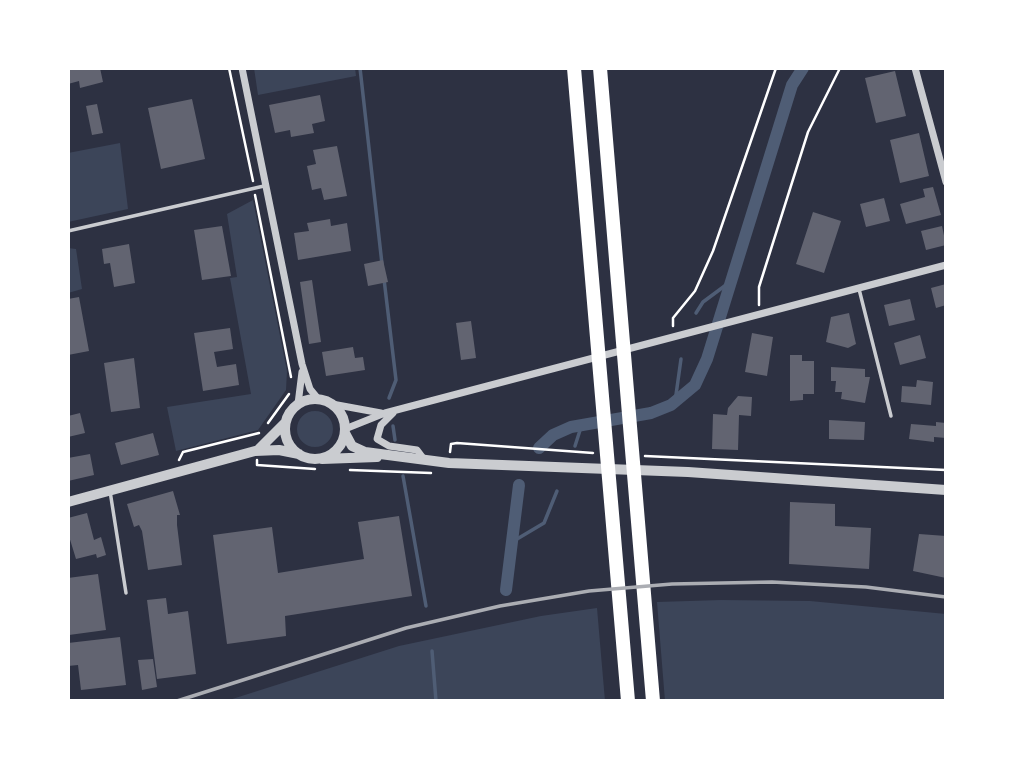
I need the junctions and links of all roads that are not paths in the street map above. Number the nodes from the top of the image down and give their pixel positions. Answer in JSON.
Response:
{"nodes":[{"id":1,"x":242,"y":68,"type":"edge"},
{"id":2,"x":574,"y":68,"type":"edge"},
{"id":3,"x":600,"y":68,"type":"edge"},
{"id":4,"x":915,"y":68,"type":"edge"},
{"id":5,"x":946,"y":182,"type":"edge"},
{"id":6,"x":267,"y":186,"type":"junction"},
{"id":7,"x":68,"y":231,"type":"edge"},
{"id":8,"x":946,"y":265,"type":"edge"},
{"id":9,"x":859,"y":289,"type":"junction"},
{"id":10,"x":302,"y":364,"type":"junction"},
{"id":11,"x":319,"y":400,"type":"junction"},
{"id":12,"x":298,"y":404,"type":"junction"},
{"id":13,"x":332,"y":404,"type":"junction"},
{"id":14,"x":396,"y":411,"type":"junction"},
{"id":15,"x":385,"y":413,"type":"junction"},
{"id":16,"x":891,"y":416,"type":"dead end"},
{"id":17,"x":287,"y":419,"type":"junction"},
{"id":18,"x":345,"y":431,"type":"junction"},
{"id":19,"x":255,"y":451,"type":"junction"},
{"id":20,"x":299,"y":454,"type":"junction"},
{"id":21,"x":382,"y":456,"type":"junction"},
{"id":22,"x":411,"y":458,"type":"junction"},
{"id":23,"x":423,"y":458,"type":"junction"},
{"id":24,"x":318,"y":459,"type":"junction"},
{"id":25,"x":501,"y":463,"type":"junction"},
{"id":26,"x":946,"y":490,"type":"edge"},
{"id":27,"x":110,"y":491,"type":"junction"},
{"id":28,"x":68,"y":502,"type":"edge"},
{"id":29,"x":126,"y":593,"type":"dead end"},
{"id":30,"x":628,"y":701,"type":"edge"},
{"id":31,"x":653,"y":701,"type":"edge"}],
"edges":[{"from":1,"to":6,"type":"street"},
{"from":2,"to":30,"type":"highway"},
{"from":3,"to":31,"type":"highway"},
{"from":4,"to":5,"type":"street"},
{"from":6,"to":7,"type":"lane"},
{"from":6,"to":10,"type":"street"},
{"from":8,"to":9,"type":"street"},
{"from":9,"to":14,"type":"street"},
{"from":9,"to":16,"type":"lane"},
{"from":10,"to":11,"type":"street"},
{"from":10,"to":12,"type":"street"},
{"from":11,"to":12,"type":"street"},
{"from":11,"to":13,"type":"street"},
{"from":12,"to":17,"type":"street"},
{"from":13,"to":15,"type":"street"},
{"from":13,"to":18,"type":"street"},
{"from":14,"to":15,"type":"street"},
{"from":14,"to":23,"type":"street"},
{"from":15,"to":18,"type":"street"},
{"from":17,"to":19,"type":"street"},
{"from":17,"to":20,"type":"street"},
{"from":18,"to":21,"type":"street"},
{"from":18,"to":24,"type":"street"},
{"from":19,"to":20,"type":"street"},
{"from":19,"to":27,"type":"street"},
{"from":20,"to":24,"type":"street"},
{"from":21,"to":22,"type":"street"},
{"from":21,"to":24,"type":"street"},
{"from":22,"to":23,"type":"street"},
{"from":22,"to":25,"type":"street"},
{"from":23,"to":25,"type":"street"},
{"from":25,"to":26,"type":"street"},
{"from":27,"to":28,"type":"street"},
{"from":27,"to":29,"type":"lane"}]}
